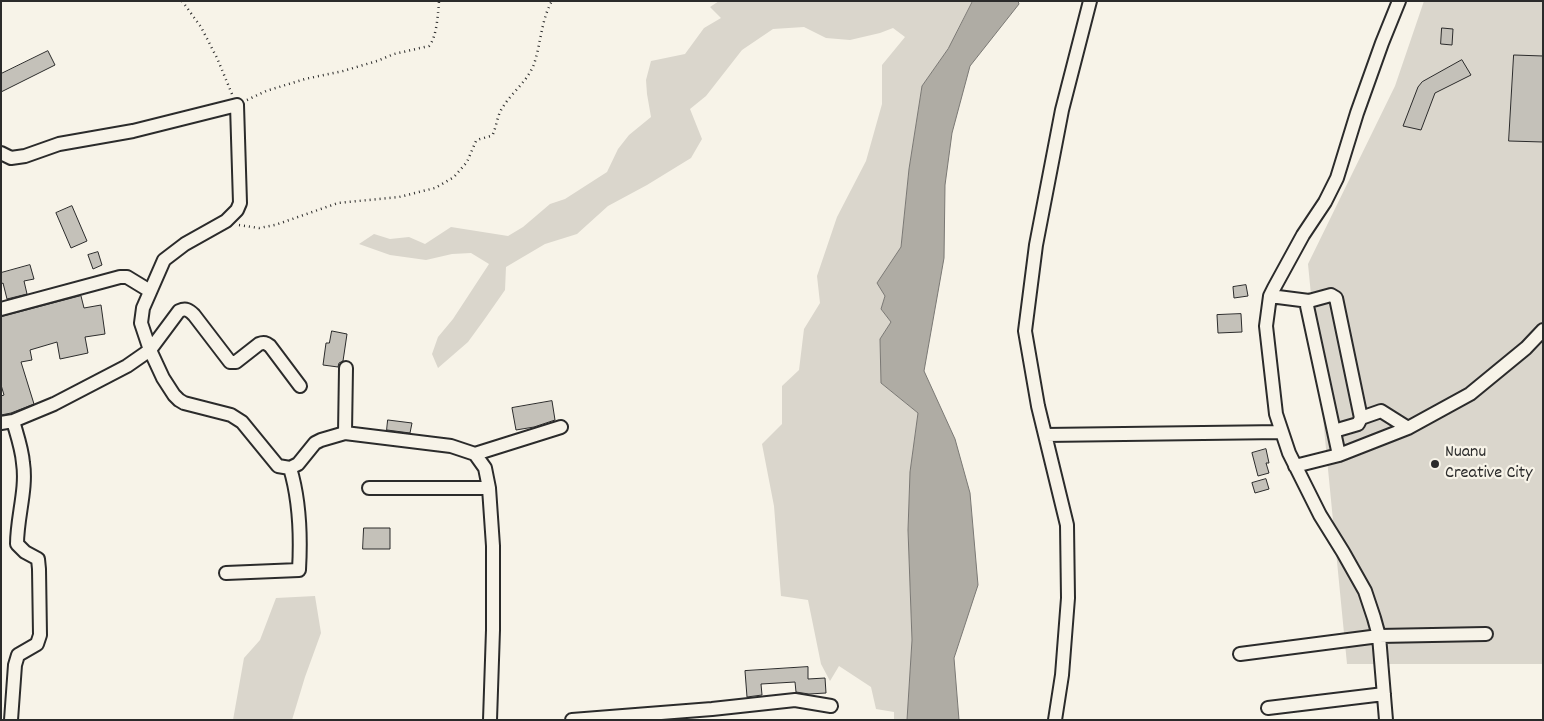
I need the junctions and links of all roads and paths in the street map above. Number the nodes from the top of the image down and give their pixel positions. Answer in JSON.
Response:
{"nodes":[{"id":1,"x":182,"y":1,"type":"edge"},
{"id":2,"x":439,"y":1,"type":"edge"},
{"id":3,"x":552,"y":1,"type":"edge"},
{"id":4,"x":1090,"y":1,"type":"edge"},
{"id":5,"x":1399,"y":1,"type":"edge"},
{"id":6,"x":237,"y":105,"type":"junction"},
{"id":7,"x":1,"y":153,"type":"edge"},
{"id":8,"x":226,"y":222,"type":"junction"},
{"id":9,"x":150,"y":291,"type":"junction"},
{"id":10,"x":1270,"y":296,"type":"junction"},
{"id":11,"x":1309,"y":300,"type":"junction"},
{"id":12,"x":1,"y":309,"type":"edge"},
{"id":13,"x":1543,"y":330,"type":"edge"},
{"id":14,"x":150,"y":350,"type":"junction"},
{"id":15,"x":346,"y":368,"type":"dead end"},
{"id":16,"x":300,"y":386,"type":"dead end"},
{"id":17,"x":1361,"y":418,"type":"junction"},
{"id":18,"x":7,"y":422,"type":"edge"},
{"id":19,"x":561,"y":428,"type":"dead end"},
{"id":20,"x":1408,"y":428,"type":"junction"},
{"id":21,"x":1334,"y":431,"type":"junction"},
{"id":22,"x":1282,"y":432,"type":"junction"},
{"id":23,"x":345,"y":433,"type":"junction"},
{"id":24,"x":1045,"y":435,"type":"junction"},
{"id":25,"x":475,"y":454,"type":"junction"},
{"id":26,"x":1339,"y":455,"type":"junction"},
{"id":27,"x":1295,"y":466,"type":"junction"},
{"id":28,"x":290,"y":468,"type":"junction"},
{"id":29,"x":369,"y":488,"type":"dead end"},
{"id":30,"x":490,"y":488,"type":"junction"},
{"id":31,"x":226,"y":573,"type":"dead end"},
{"id":32,"x":1486,"y":634,"type":"dead end"},
{"id":33,"x":1379,"y":636,"type":"junction"},
{"id":34,"x":1240,"y":654,"type":"dead end"},
{"id":35,"x":1384,"y":694,"type":"junction"},
{"id":36,"x":831,"y":706,"type":"dead end"},
{"id":37,"x":1268,"y":708,"type":"dead end"},
{"id":38,"x":11,"y":720,"type":"edge"},
{"id":39,"x":490,"y":720,"type":"edge"},
{"id":40,"x":572,"y":720,"type":"edge"},
{"id":41,"x":1055,"y":720,"type":"edge"},
{"id":42,"x":1386,"y":720,"type":"edge"}],
"edges":[{"from":1,"to":6,"type":"path"},
{"from":2,"to":6,"type":"path"},
{"from":3,"to":8,"type":"path"},
{"from":4,"to":24,"type":"street"},
{"from":5,"to":10,"type":"street"},
{"from":6,"to":7,"type":"street"},
{"from":6,"to":8,"type":"street"},
{"from":8,"to":9,"type":"street"},
{"from":9,"to":12,"type":"street"},
{"from":9,"to":14,"type":"street"},
{"from":10,"to":11,"type":"street"},
{"from":10,"to":22,"type":"street"},
{"from":11,"to":17,"type":"street"},
{"from":11,"to":21,"type":"street"},
{"from":13,"to":20,"type":"street"},
{"from":14,"to":16,"type":"street"},
{"from":14,"to":18,"type":"street"},
{"from":14,"to":28,"type":"street"},
{"from":15,"to":23,"type":"street"},
{"from":17,"to":20,"type":"street"},
{"from":17,"to":21,"type":"street"},
{"from":18,"to":38,"type":"street"},
{"from":19,"to":25,"type":"street"},
{"from":20,"to":26,"type":"street"},
{"from":21,"to":26,"type":"street"},
{"from":22,"to":24,"type":"street"},
{"from":22,"to":27,"type":"street"},
{"from":23,"to":25,"type":"street"},
{"from":23,"to":28,"type":"street"},
{"from":24,"to":41,"type":"street"},
{"from":25,"to":30,"type":"street"},
{"from":26,"to":27,"type":"street"},
{"from":27,"to":33,"type":"street"},
{"from":28,"to":31,"type":"street"},
{"from":29,"to":30,"type":"street"},
{"from":30,"to":39,"type":"street"},
{"from":32,"to":33,"type":"street"},
{"from":33,"to":34,"type":"street"},
{"from":33,"to":35,"type":"street"},
{"from":35,"to":37,"type":"street"},
{"from":35,"to":42,"type":"street"},
{"from":36,"to":40,"type":"street"}]}
